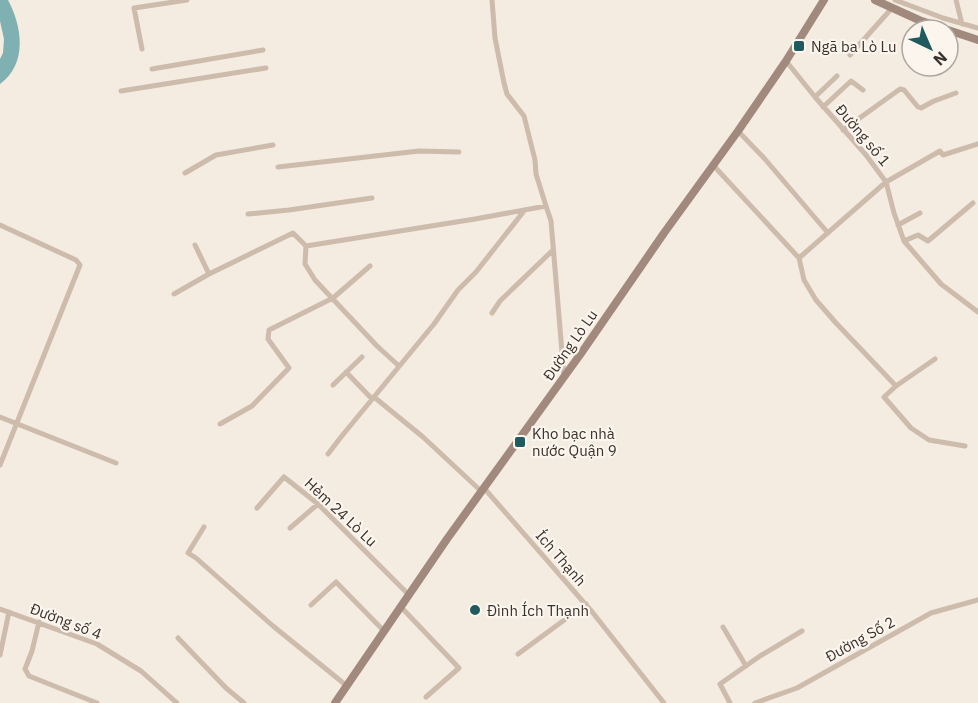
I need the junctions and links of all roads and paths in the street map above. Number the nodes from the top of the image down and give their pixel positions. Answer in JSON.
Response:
{"nodes":[{"id":1,"x":187,"y":0,"type":"edge"},
{"id":2,"x":492,"y":0,"type":"edge"},
{"id":3,"x":824,"y":0,"type":"edge"},
{"id":4,"x":875,"y":0,"type":"edge"},
{"id":5,"x":956,"y":0,"type":"edge"},
{"id":6,"x":893,"y":4,"type":"edge"},
{"id":7,"x":916,"y":18,"type":"edge"},
{"id":8,"x":962,"y":24,"type":"junction"},
{"id":9,"x":978,"y":28,"type":"edge"},
{"id":10,"x":960,"y":34,"type":"edge"},
{"id":11,"x":978,"y":40,"type":"edge"},
{"id":12,"x":142,"y":50,"type":"dead end"},
{"id":13,"x":263,"y":50,"type":"dead end"},
{"id":14,"x":850,"y":55,"type":"dead end"},
{"id":15,"x":786,"y":61,"type":"junction"},
{"id":16,"x":266,"y":68,"type":"dead end"},
{"id":17,"x":152,"y":69,"type":"dead end"},
{"id":18,"x":837,"y":76,"type":"dead end"},
{"id":19,"x":863,"y":90,"type":"dead end"},
{"id":20,"x":122,"y":91,"type":"dead end"},
{"id":21,"x":956,"y":93,"type":"dead end"},
{"id":22,"x":815,"y":97,"type":"junction"},
{"id":23,"x":823,"y":107,"type":"junction"},
{"id":24,"x":843,"y":130,"type":"junction"},
{"id":25,"x":738,"y":131,"type":"junction"},
{"id":26,"x":978,"y":144,"type":"edge"},
{"id":27,"x":273,"y":145,"type":"dead end"},
{"id":28,"x":459,"y":152,"type":"dead end"},
{"id":29,"x":713,"y":165,"type":"junction"},
{"id":30,"x":278,"y":166,"type":"dead end"},
{"id":31,"x":185,"y":172,"type":"dead end"},
{"id":32,"x":886,"y":182,"type":"junction"},
{"id":33,"x":372,"y":198,"type":"dead end"},
{"id":34,"x":973,"y":203,"type":"dead end"},
{"id":35,"x":546,"y":206,"type":"junction"},
{"id":36,"x":524,"y":211,"type":"junction"},
{"id":37,"x":920,"y":213,"type":"dead end"},
{"id":38,"x":248,"y":214,"type":"dead end"},
{"id":39,"x":0,"y":225,"type":"edge"},
{"id":40,"x":898,"y":225,"type":"junction"},
{"id":41,"x":828,"y":233,"type":"junction"},
{"id":42,"x":904,"y":241,"type":"junction"},
{"id":43,"x":195,"y":245,"type":"dead end"},
{"id":44,"x":306,"y":246,"type":"junction"},
{"id":45,"x":553,"y":250,"type":"junction"},
{"id":46,"x":799,"y":258,"type":"junction"},
{"id":47,"x":370,"y":266,"type":"dead end"},
{"id":48,"x":209,"y":274,"type":"junction"},
{"id":49,"x":174,"y":294,"type":"dead end"},
{"id":50,"x":333,"y":298,"type":"junction"},
{"id":51,"x":978,"y":312,"type":"edge"},
{"id":52,"x":492,"y":313,"type":"dead end"},
{"id":53,"x":362,"y":357,"type":"dead end"},
{"id":54,"x":935,"y":359,"type":"dead end"},
{"id":55,"x":399,"y":366,"type":"junction"},
{"id":56,"x":346,"y":372,"type":"junction"},
{"id":57,"x":564,"y":378,"type":"junction"},
{"id":58,"x":333,"y":385,"type":"dead end"},
{"id":59,"x":896,"y":386,"type":"junction"},
{"id":60,"x":373,"y":398,"type":"junction"},
{"id":61,"x":0,"y":417,"type":"edge"},
{"id":62,"x":17,"y":423,"type":"junction"},
{"id":63,"x":220,"y":424,"type":"dead end"},
{"id":64,"x":965,"y":446,"type":"dead end"},
{"id":65,"x":328,"y":454,"type":"dead end"},
{"id":66,"x":116,"y":463,"type":"dead end"},
{"id":67,"x":0,"y":465,"type":"edge"},
{"id":68,"x":482,"y":490,"type":"junction"},
{"id":69,"x":318,"y":504,"type":"junction"},
{"id":70,"x":257,"y":508,"type":"dead end"},
{"id":71,"x":204,"y":527,"type":"dead end"},
{"id":72,"x":290,"y":528,"type":"dead end"},
{"id":73,"x":409,"y":595,"type":"junction"},
{"id":74,"x":978,"y":600,"type":"edge"},
{"id":75,"x":586,"y":604,"type":"junction"},
{"id":76,"x":311,"y":605,"type":"dead end"},
{"id":77,"x":400,"y":606,"type":"junction"},
{"id":78,"x":0,"y":609,"type":"edge"},
{"id":79,"x":9,"y":612,"type":"junction"},
{"id":80,"x":39,"y":622,"type":"junction"},
{"id":81,"x":723,"y":627,"type":"dead end"},
{"id":82,"x":384,"y":631,"type":"junction"},
{"id":83,"x":802,"y":631,"type":"dead end"},
{"id":84,"x":178,"y":638,"type":"dead end"},
{"id":85,"x":518,"y":654,"type":"dead end"},
{"id":86,"x":0,"y":656,"type":"edge"},
{"id":87,"x":746,"y":666,"type":"junction"},
{"id":88,"x":346,"y":686,"type":"junction"},
{"id":89,"x":426,"y":697,"type":"dead end"},
{"id":90,"x":97,"y":703,"type":"edge"},
{"id":91,"x":177,"y":703,"type":"edge"},
{"id":92,"x":244,"y":703,"type":"edge"},
{"id":93,"x":335,"y":703,"type":"edge"},
{"id":94,"x":664,"y":703,"type":"edge"},
{"id":95,"x":730,"y":703,"type":"edge"},
{"id":96,"x":755,"y":703,"type":"edge"}],
"edges":[{"from":1,"to":12,"type":"street"},
{"from":2,"to":35,"type":"street"},
{"from":3,"to":15,"type":"street","name":"Đường Lò Lu"},
{"from":4,"to":6,"type":"street"},
{"from":5,"to":8,"type":"street"},
{"from":6,"to":7,"type":"street"},
{"from":6,"to":8,"type":"street"},
{"from":6,"to":14,"type":"street"},
{"from":8,"to":9,"type":"street"},
{"from":10,"to":11,"type":"street"},
{"from":13,"to":17,"type":"street"},
{"from":15,"to":22,"type":"street","name":"Đường số 1"},
{"from":15,"to":25,"type":"street","name":"Đường Lò Lu"},
{"from":16,"to":20,"type":"street"},
{"from":18,"to":22,"type":"street"},
{"from":19,"to":23,"type":"street"},
{"from":21,"to":24,"type":"street"},
{"from":22,"to":23,"type":"street","name":"Đường số 1"},
{"from":23,"to":24,"type":"street","name":"Đường số 1"},
{"from":24,"to":32,"type":"street","name":"Đường số 1"},
{"from":25,"to":29,"type":"street","name":"Đường Lò Lu"},
{"from":25,"to":41,"type":"street"},
{"from":26,"to":32,"type":"street"},
{"from":27,"to":31,"type":"street"},
{"from":28,"to":30,"type":"street"},
{"from":29,"to":46,"type":"street"},
{"from":29,"to":57,"type":"street","name":"Đường Lò Lu"},
{"from":32,"to":40,"type":"street","name":"Đường số 1"},
{"from":32,"to":41,"type":"street"},
{"from":33,"to":38,"type":"street"},
{"from":34,"to":42,"type":"street"},
{"from":35,"to":36,"type":"street"},
{"from":35,"to":45,"type":"street"},
{"from":36,"to":44,"type":"street"},
{"from":36,"to":55,"type":"street"},
{"from":37,"to":40,"type":"street"},
{"from":39,"to":62,"type":"street"},
{"from":40,"to":42,"type":"street","name":"Đường số 1"},
{"from":41,"to":46,"type":"street"},
{"from":42,"to":51,"type":"street","name":"Đường số 1"},
{"from":43,"to":48,"type":"street"},
{"from":44,"to":48,"type":"street"},
{"from":44,"to":50,"type":"street"},
{"from":45,"to":52,"type":"street"},
{"from":45,"to":57,"type":"street"},
{"from":46,"to":59,"type":"street"},
{"from":47,"to":50,"type":"street"},
{"from":48,"to":49,"type":"street"},
{"from":50,"to":55,"type":"street"},
{"from":50,"to":63,"type":"street"},
{"from":53,"to":56,"type":"street"},
{"from":54,"to":59,"type":"street"},
{"from":55,"to":60,"type":"street"},
{"from":56,"to":58,"type":"street"},
{"from":56,"to":60,"type":"street","name":"Ích Thạnh"},
{"from":57,"to":68,"type":"street","name":"Đường Lò Lu"},
{"from":59,"to":64,"type":"street"},
{"from":60,"to":65,"type":"street"},
{"from":60,"to":68,"type":"street","name":"Ích Thạnh"},
{"from":61,"to":62,"type":"street"},
{"from":62,"to":66,"type":"street"},
{"from":62,"to":67,"type":"street"},
{"from":68,"to":73,"type":"street","name":"Đường Lò Lu"},
{"from":68,"to":75,"type":"street","name":"Ích Thạnh"},
{"from":69,"to":70,"type":"street","name":"Hẻm 24 Lò Lu"},
{"from":69,"to":72,"type":"street"},
{"from":69,"to":73,"type":"street","name":"Hẻm 24 Lò Lu"},
{"from":71,"to":88,"type":"street"},
{"from":73,"to":77,"type":"street","name":"Đường Lò Lu"},
{"from":74,"to":96,"type":"street","name":"Đường Số 2"},
{"from":75,"to":85,"type":"street"},
{"from":75,"to":94,"type":"street","name":"Ích Thạnh"},
{"from":76,"to":82,"type":"street"},
{"from":77,"to":82,"type":"street","name":"Đường Lò Lu"},
{"from":77,"to":89,"type":"street"},
{"from":78,"to":79,"type":"street","name":"Đường số 4"},
{"from":79,"to":80,"type":"street","name":"Đường số 4"},
{"from":79,"to":86,"type":"street"},
{"from":80,"to":90,"type":"street"},
{"from":80,"to":91,"type":"street","name":"Đường số 4"},
{"from":81,"to":87,"type":"street"},
{"from":82,"to":88,"type":"street","name":"Đường Lò Lu"},
{"from":83,"to":87,"type":"street"},
{"from":84,"to":92,"type":"street"},
{"from":87,"to":95,"type":"street"},
{"from":88,"to":93,"type":"street","name":"Đường Lò Lu"}]}
